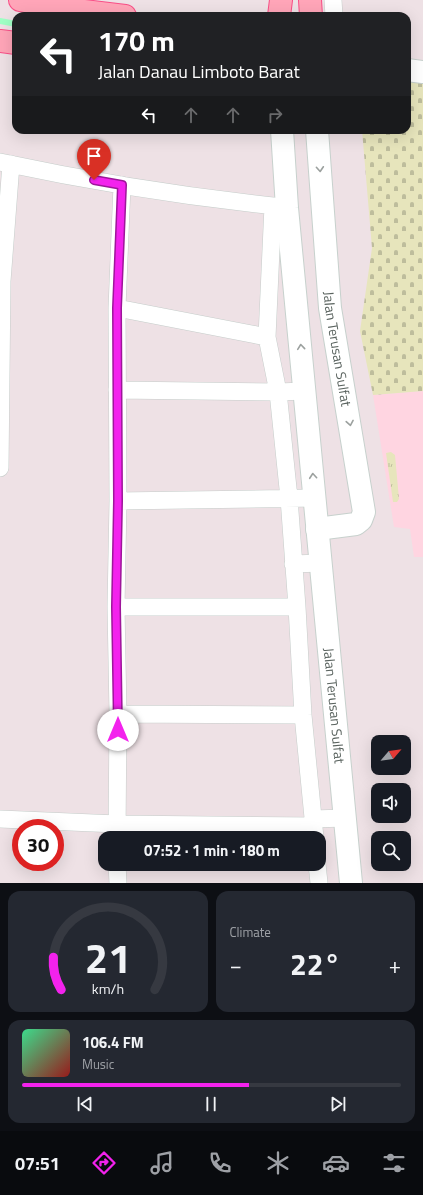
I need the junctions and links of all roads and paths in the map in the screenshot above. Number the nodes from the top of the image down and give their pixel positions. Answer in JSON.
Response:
{"nodes":[{"id":1,"x":20,"y":0,"type":"edge"},
{"id":2,"x":281,"y":0,"type":"edge"},
{"id":3,"x":310,"y":0,"type":"edge"},
{"id":4,"x":333,"y":0,"type":"edge"},
{"id":5,"x":92,"y":12,"type":"edge"},
{"id":6,"x":280,"y":12,"type":"edge"},
{"id":7,"x":311,"y":12,"type":"edge"},
{"id":8,"x":334,"y":12,"type":"edge"},
{"id":9,"x":0,"y":40,"type":"edge"},
{"id":10,"x":12,"y":42,"type":"edge"},
{"id":11,"x":411,"y":70,"type":"edge"},
{"id":12,"x":423,"y":72,"type":"edge"},
{"id":13,"x":282,"y":134,"type":"edge"},
{"id":14,"x":317,"y":134,"type":"edge"},
{"id":15,"x":5,"y":163,"type":"edge"},
{"id":16,"x":122,"y":185,"type":"junction"},
{"id":17,"x":280,"y":207,"type":"junction"},
{"id":18,"x":1,"y":281,"type":"edge"},
{"id":19,"x":117,"y":308,"type":"junction"},
{"id":20,"x":330,"y":308,"type":"junction"},
{"id":21,"x":297,"y":310,"type":"junction"},
{"id":22,"x":267,"y":337,"type":"junction"},
{"id":23,"x":117,"y":390,"type":"junction"},
{"id":24,"x":305,"y":391,"type":"junction"},
{"id":25,"x":278,"y":392,"type":"junction"},
{"id":26,"x":0,"y":468,"type":"edge"},
{"id":27,"x":289,"y":498,"type":"junction"},
{"id":28,"x":315,"y":498,"type":"junction"},
{"id":29,"x":118,"y":501,"type":"junction"},
{"id":30,"x":317,"y":529,"type":"junction"},
{"id":31,"x":321,"y":563,"type":"junction"},
{"id":32,"x":293,"y":564,"type":"junction"},
{"id":33,"x":116,"y":607,"type":"junction"},
{"id":34,"x":297,"y":607,"type":"junction"},
{"id":35,"x":118,"y":714,"type":"junction"},
{"id":36,"x":303,"y":715,"type":"junction"},
{"id":37,"x":345,"y":818,"type":"junction"},
{"id":38,"x":0,"y":819,"type":"edge"},
{"id":39,"x":314,"y":828,"type":"edge"},
{"id":40,"x":117,"y":831,"type":"edge"},
{"id":41,"x":118,"y":871,"type":"edge"},
{"id":42,"x":318,"y":871,"type":"edge"},
{"id":43,"x":118,"y":883,"type":"edge"},
{"id":44,"x":319,"y":883,"type":"edge"},
{"id":45,"x":351,"y":883,"type":"edge"}],
"edges":[{"from":1,"to":5,"type":"main road"},
{"from":2,"to":6,"type":"main road"},
{"from":3,"to":7,"type":"main road"},
{"from":4,"to":8,"type":"street"},
{"from":9,"to":10,"type":"main road"},
{"from":11,"to":12,"type":"street"},
{"from":13,"to":17,"type":"street","name":"Jalan Terusan Sulfat"},
{"from":14,"to":20,"type":"street","name":"Jalan Terusan Sulfat","one_way":true},
{"from":15,"to":16,"type":"street"},
{"from":15,"to":18,"type":"street"},
{"from":16,"to":17,"type":"street"},
{"from":16,"to":19,"type":"street"},
{"from":17,"to":21,"type":"street","name":"Jalan Terusan Sulfat"},
{"from":17,"to":22,"type":"street"},
{"from":18,"to":26,"type":"street"},
{"from":19,"to":22,"type":"street"},
{"from":19,"to":23,"type":"street"},
{"from":20,"to":21,"type":"street"},
{"from":20,"to":30,"type":"street","name":"Jalan Terusan Sulfat","one_way":true},
{"from":24,"to":21,"type":"street","name":"Jalan Terusan Sulfat","one_way":true},
{"from":22,"to":25,"type":"street"},
{"from":23,"to":25,"type":"street"},
{"from":23,"to":29,"type":"street"},
{"from":24,"to":25,"type":"street"},
{"from":28,"to":24,"type":"street","name":"Jalan Terusan Sulfat","one_way":true},
{"from":25,"to":27,"type":"street"},
{"from":27,"to":28,"type":"street"},
{"from":27,"to":29,"type":"street"},
{"from":27,"to":32,"type":"street"},
{"from":28,"to":30,"type":"street","name":"Jalan Terusan Sulfat"},
{"from":29,"to":33,"type":"street"},
{"from":30,"to":31,"type":"street","name":"Jalan Terusan Sulfat"},
{"from":31,"to":32,"type":"street"},
{"from":31,"to":37,"type":"street","name":"Jalan Terusan Sulfat"},
{"from":32,"to":34,"type":"street"},
{"from":33,"to":34,"type":"street"},
{"from":33,"to":35,"type":"street"},
{"from":34,"to":36,"type":"street"},
{"from":35,"to":36,"type":"street"},
{"from":35,"to":40,"type":"street"},
{"from":36,"to":39,"type":"street"},
{"from":37,"to":39,"type":"street"},
{"from":37,"to":45,"type":"street","name":"Jalan Terusan Sulfat"},
{"from":38,"to":40,"type":"street"},
{"from":39,"to":40,"type":"street"},
{"from":41,"to":43,"type":"street"},
{"from":42,"to":44,"type":"street"}]}
